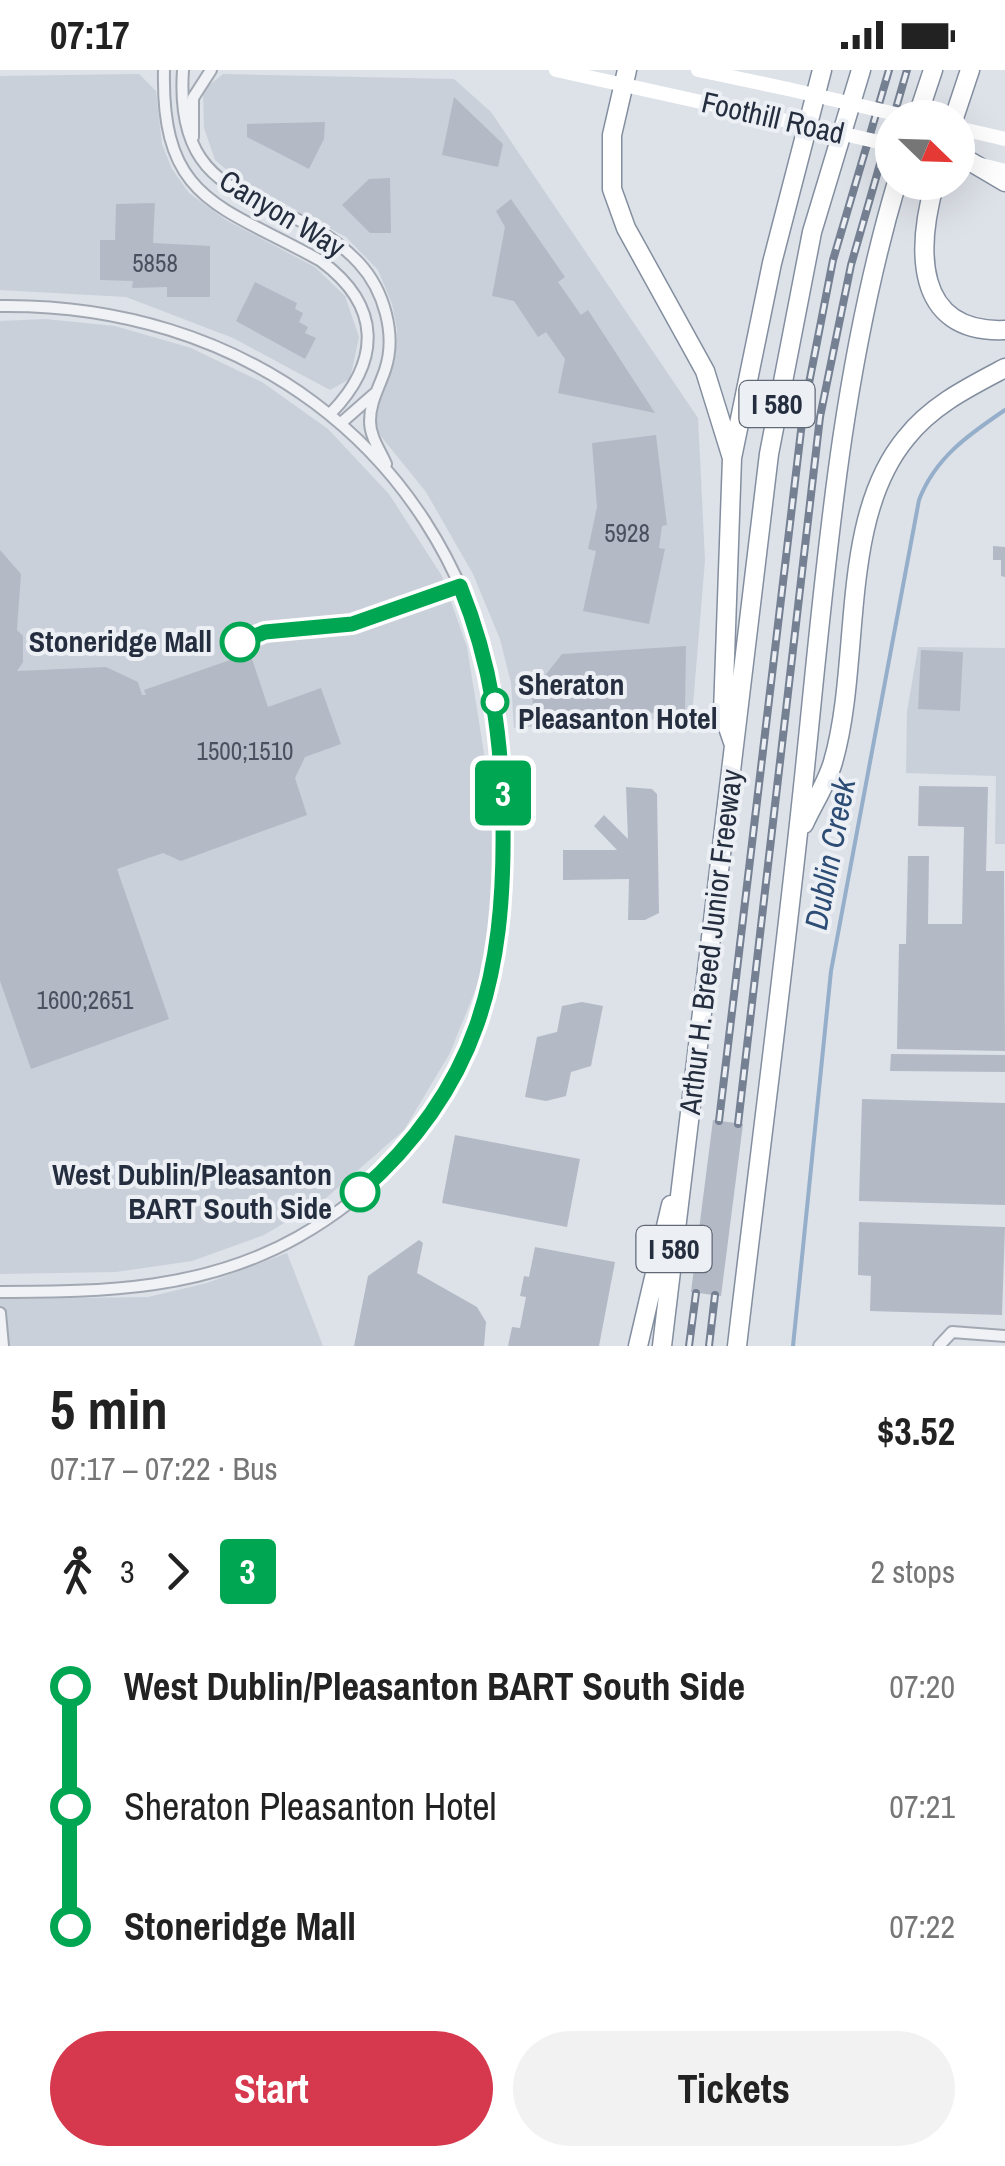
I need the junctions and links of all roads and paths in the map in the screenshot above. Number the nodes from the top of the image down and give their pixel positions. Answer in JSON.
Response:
{"nodes":[{"id":1,"x":164,"y":70,"type":"edge"},
{"id":2,"x":183,"y":70,"type":"edge"},
{"id":3,"x":211,"y":70,"type":"edge"},
{"id":4,"x":556,"y":70,"type":"edge"},
{"id":5,"x":698,"y":70,"type":"edge"},
{"id":6,"x":822,"y":70,"type":"edge"},
{"id":7,"x":861,"y":70,"type":"edge"},
{"id":8,"x":933,"y":70,"type":"edge"},
{"id":9,"x":970,"y":70,"type":"edge"},
{"id":10,"x":625,"y":78,"type":"edge"},
{"id":11,"x":922,"y":100,"type":"edge"},
{"id":12,"x":960,"y":100,"type":"edge"},
{"id":13,"x":875,"y":109,"type":"edge"},
{"id":14,"x":975,"y":132,"type":"edge"},
{"id":15,"x":1005,"y":139,"type":"edge"},
{"id":16,"x":875,"y":141,"type":"edge"},
{"id":17,"x":193,"y":148,"type":"junction"},
{"id":18,"x":975,"y":163,"type":"edge"},
{"id":19,"x":975,"y":167,"type":"edge"},
{"id":20,"x":1005,"y":170,"type":"edge"},
{"id":21,"x":1005,"y":182,"type":"edge"},
{"id":22,"x":893,"y":200,"type":"edge"},
{"id":23,"x":931,"y":200,"type":"edge"},
{"id":24,"x":0,"y":306,"type":"edge"},
{"id":25,"x":1005,"y":330,"type":"edge"},
{"id":26,"x":1005,"y":368,"type":"edge"},
{"id":27,"x":375,"y":393,"type":"junction"},
{"id":28,"x":331,"y":414,"type":"junction"},
{"id":29,"x":342,"y":423,"type":"junction"},
{"id":30,"x":732,"y":458,"type":"junction"},
{"id":31,"x":391,"y":474,"type":"junction"},
{"id":32,"x":735,"y":746,"type":"junction"},
{"id":33,"x":797,"y":838,"type":"junction"},
{"id":34,"x":686,"y":1152,"type":"junction"},
{"id":35,"x":0,"y":1292,"type":"edge"},
{"id":36,"x":0,"y":1313,"type":"edge"},
{"id":37,"x":964,"y":1334,"type":"junction"},
{"id":38,"x":1005,"y":1336,"type":"edge"},
{"id":39,"x":3,"y":1346,"type":"edge"},
{"id":40,"x":638,"y":1346,"type":"edge"},
{"id":41,"x":662,"y":1346,"type":"edge"},
{"id":42,"x":737,"y":1346,"type":"edge"},
{"id":43,"x":939,"y":1346,"type":"edge"},
{"id":44,"x":971,"y":1346,"type":"edge"}],
"edges":[{"from":1,"to":28,"type":"street","name":"Canyon Way"},
{"from":2,"to":17,"type":"street","name":"Canyon Way"},
{"from":3,"to":17,"type":"street","name":"Canyon Way"},
{"from":4,"to":10,"type":"main road","name":"Foothill Road"},
{"from":5,"to":13,"type":"main road","name":"Foothill Road","bridge":true},
{"from":6,"to":30,"type":"highway"},
{"from":7,"to":32,"type":"highway","name":"Arthur H. Breed Junior Freeway","number":"I 580"},
{"from":8,"to":11,"type":"highway"},
{"from":9,"to":12,"type":"highway"},
{"from":10,"to":16,"type":"main road","name":"Foothill Road","bridge":true},
{"from":10,"to":30,"type":"highway"},
{"from":14,"to":15,"type":"main road"},
{"from":17,"to":27,"type":"street","name":"Canyon Way"},
{"from":18,"to":20,"type":"main road"},
{"from":19,"to":21,"type":"highway"},
{"from":22,"to":33,"type":"highway","number":"I 580"},
{"from":23,"to":25,"type":"highway"},
{"from":24,"to":28,"type":"street"},
{"from":26,"to":33,"type":"highway"},
{"from":27,"to":29,"type":"street"},
{"from":27,"to":31,"type":"street","name":"Canyon Way"},
{"from":28,"to":29,"type":"street"},
{"from":29,"to":31,"type":"street"},
{"from":30,"to":32,"type":"highway"},
{"from":31,"to":35,"type":"street"},
{"from":32,"to":34,"type":"highway","name":"Arthur H. Breed Junior Freeway","number":"I 580"},
{"from":33,"to":42,"type":"highway","number":"I 580"},
{"from":34,"to":40,"type":"highway"},
{"from":34,"to":41,"type":"highway","name":"Arthur H. Breed Junior Freeway","number":"I 580"},
{"from":36,"to":39,"type":"street"},
{"from":37,"to":38,"type":"street"},
{"from":37,"to":43,"type":"street"},
{"from":37,"to":44,"type":"street"}]}
